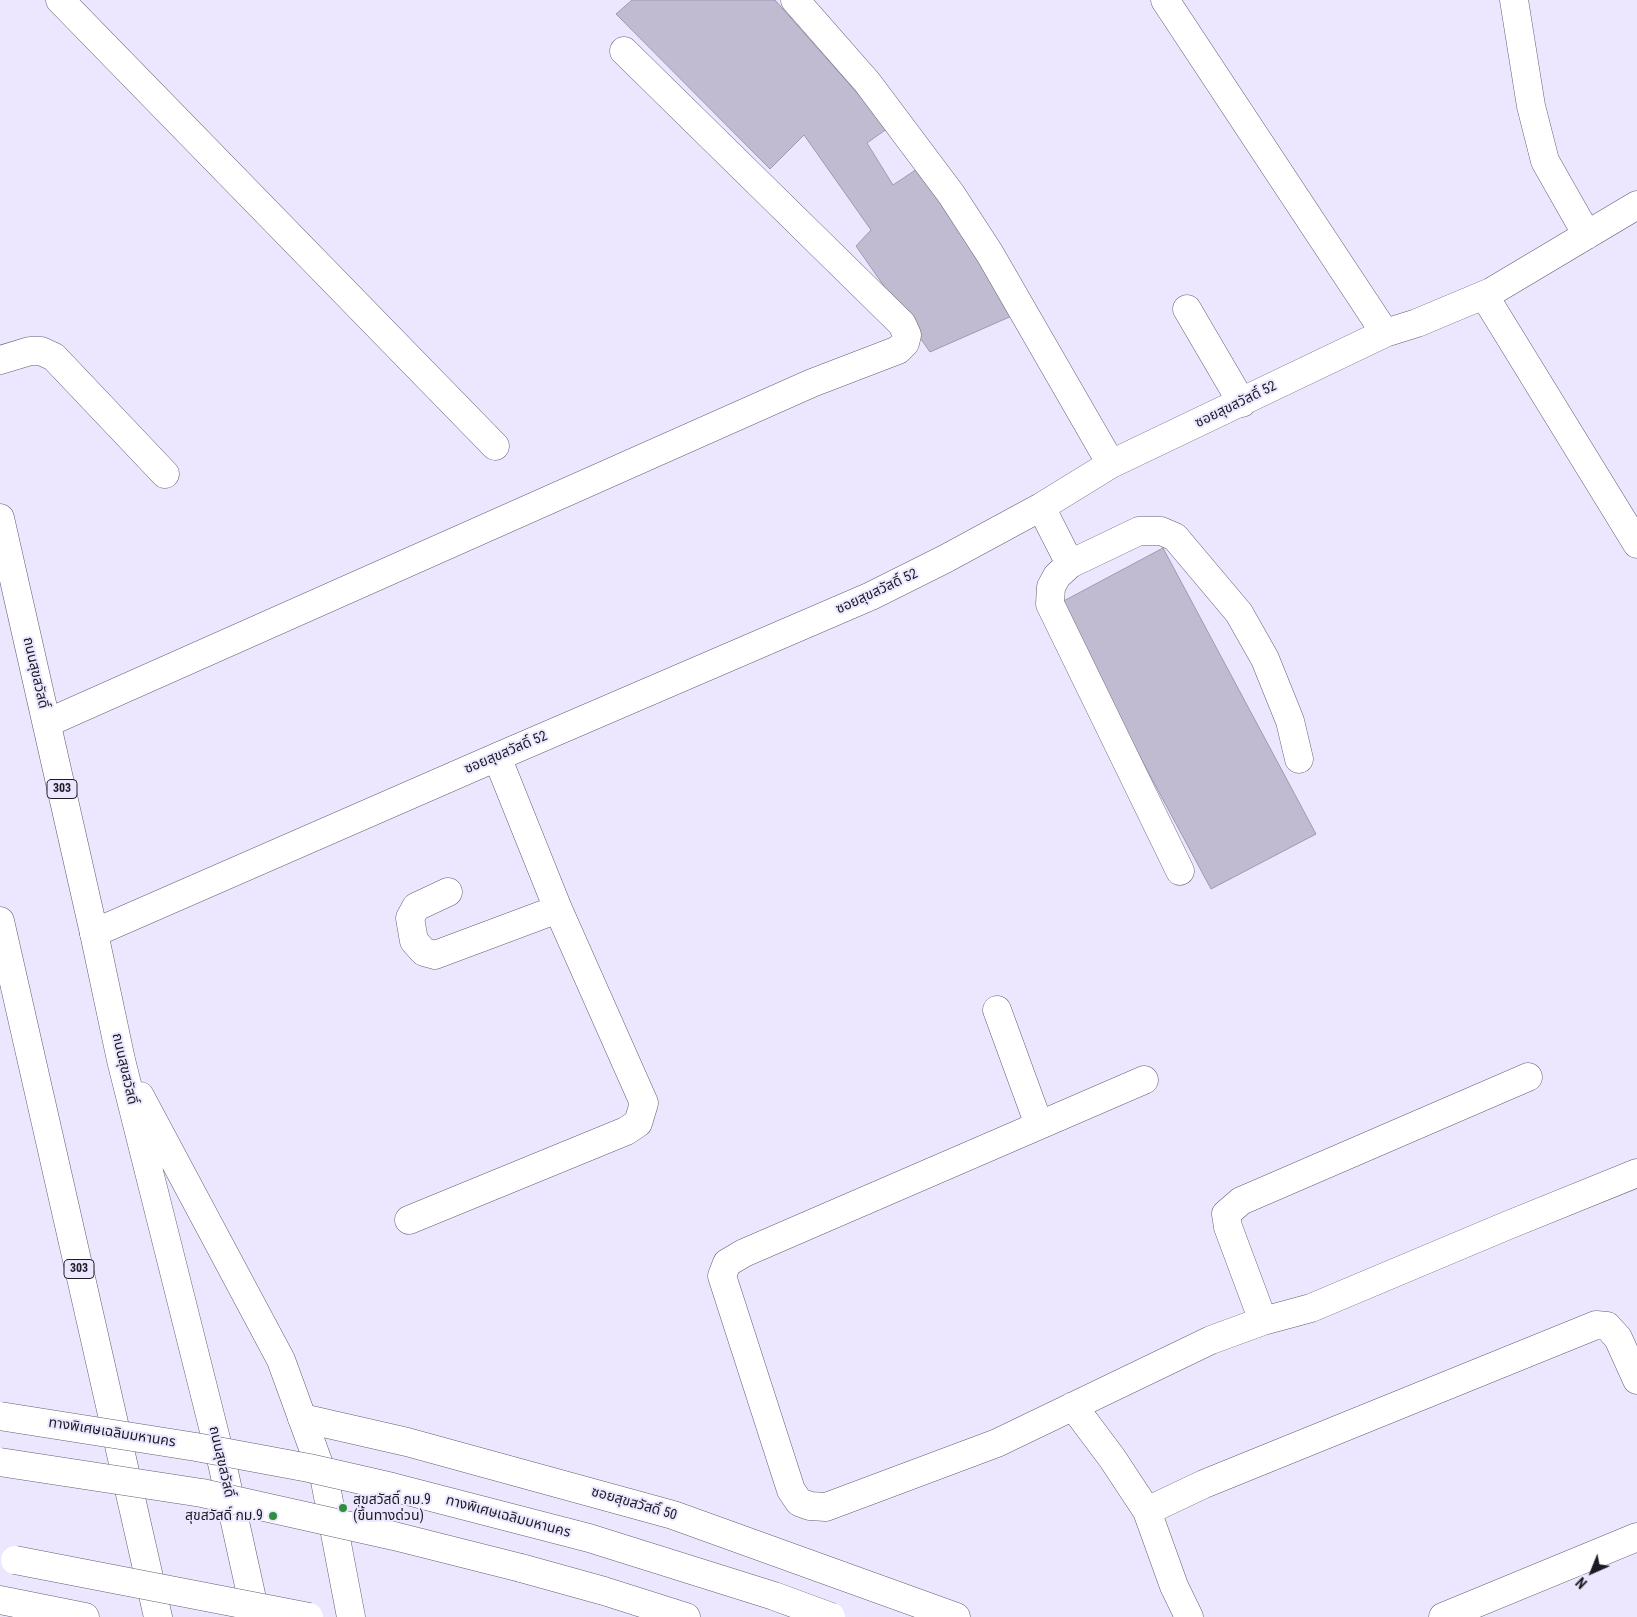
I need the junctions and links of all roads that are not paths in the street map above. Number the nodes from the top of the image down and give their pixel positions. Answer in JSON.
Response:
{"nodes":[{"id":1,"x":60,"y":0,"type":"edge"},
{"id":2,"x":794,"y":0,"type":"edge"},
{"id":3,"x":1165,"y":0,"type":"edge"},
{"id":4,"x":1514,"y":0,"type":"edge"},
{"id":5,"x":624,"y":51,"type":"dead end"},
{"id":6,"x":1637,"y":205,"type":"edge"},
{"id":7,"x":1587,"y":235,"type":"junction"},
{"id":8,"x":1484,"y":295,"type":"junction"},
{"id":9,"x":1187,"y":309,"type":"dead end"},
{"id":10,"x":1384,"y":333,"type":"junction"},
{"id":11,"x":0,"y":360,"type":"edge"},
{"id":12,"x":1242,"y":403,"type":"junction"},
{"id":13,"x":495,"y":446,"type":"dead end"},
{"id":14,"x":1111,"y":464,"type":"junction"},
{"id":15,"x":164,"y":474,"type":"dead end"},
{"id":16,"x":1041,"y":507,"type":"junction"},
{"id":17,"x":0,"y":518,"type":"edge"},
{"id":18,"x":1637,"y":544,"type":"edge"},
{"id":19,"x":1070,"y":564,"type":"junction"},
{"id":20,"x":47,"y":723,"type":"junction"},
{"id":21,"x":497,"y":756,"type":"junction"},
{"id":22,"x":1299,"y":759,"type":"dead end"},
{"id":23,"x":1180,"y":871,"type":"dead end"},
{"id":24,"x":448,"y":892,"type":"dead end"},
{"id":25,"x":558,"y":908,"type":"junction"},
{"id":26,"x":0,"y":921,"type":"edge"},
{"id":27,"x":94,"y":933,"type":"junction"},
{"id":28,"x":997,"y":1010,"type":"dead end"},
{"id":29,"x":121,"y":1060,"type":"junction"},
{"id":30,"x":1528,"y":1077,"type":"dead end"},
{"id":31,"x":1144,"y":1080,"type":"dead end"},
{"id":32,"x":1039,"y":1125,"type":"junction"},
{"id":33,"x":1637,"y":1173,"type":"edge"},
{"id":34,"x":409,"y":1220,"type":"dead end"},
{"id":35,"x":1263,"y":1321,"type":"junction"},
{"id":36,"x":1637,"y":1380,"type":"edge"},
{"id":37,"x":1073,"y":1406,"type":"junction"},
{"id":38,"x":0,"y":1416,"type":"edge"},
{"id":39,"x":302,"y":1418,"type":"junction"},
{"id":40,"x":0,"y":1462,"type":"edge"},
{"id":41,"x":1147,"y":1511,"type":"junction"},
{"id":42,"x":1637,"y":1537,"type":"edge"},
{"id":43,"x":0,"y":1558,"type":"edge"},
{"id":44,"x":0,"y":1600,"type":"edge"},
{"id":45,"x":85,"y":1617,"type":"edge"},
{"id":46,"x":158,"y":1617,"type":"edge"},
{"id":47,"x":256,"y":1617,"type":"edge"},
{"id":48,"x":309,"y":1617,"type":"edge"},
{"id":49,"x":351,"y":1617,"type":"edge"},
{"id":50,"x":686,"y":1617,"type":"edge"},
{"id":51,"x":831,"y":1617,"type":"edge"},
{"id":52,"x":956,"y":1617,"type":"edge"},
{"id":53,"x":1189,"y":1617,"type":"edge"},
{"id":54,"x":1443,"y":1617,"type":"edge"}],
"edges":[{"from":1,"to":13,"type":"main road"},
{"from":2,"to":14,"type":"main road"},
{"from":3,"to":10,"type":"main road"},
{"from":4,"to":7,"type":"main road"},
{"from":5,"to":20,"type":"main road"},
{"from":6,"to":7,"type":"main road","name":"ซอยสุขสวัสดิ์ 52"},
{"from":7,"to":8,"type":"main road","name":"ซอยสุขสวัสดิ์ 52"},
{"from":8,"to":10,"type":"main road","name":"ซอยสุขสวัสดิ์ 52"},
{"from":8,"to":18,"type":"main road"},
{"from":9,"to":12,"type":"main road"},
{"from":10,"to":12,"type":"main road","name":"ซอยสุขสวัสดิ์ 52"},
{"from":11,"to":15,"type":"main road"},
{"from":12,"to":14,"type":"main road","name":"ซอยสุขสวัสดิ์ 52"},
{"from":14,"to":16,"type":"main road","name":"ซอยสุขสวัสดิ์ 52"},
{"from":16,"to":19,"type":"main road"},
{"from":16,"to":21,"type":"main road","name":"ซอยสุขสวัสดิ์ 52"},
{"from":17,"to":20,"type":"main road","name":"ถนนสุขสวัสดิ์","number":"303"},
{"from":19,"to":22,"type":"main road"},
{"from":19,"to":23,"type":"main road"},
{"from":20,"to":27,"type":"main road","name":"ถนนสุขสวัสดิ์","number":"303"},
{"from":21,"to":25,"type":"main road"},
{"from":21,"to":27,"type":"main road","name":"ซอยสุขสวัสดิ์ 52"},
{"from":24,"to":25,"type":"main road"},
{"from":25,"to":34,"type":"main road"},
{"from":26,"to":46,"type":"main road","number":"303"},
{"from":27,"to":29,"type":"main road","name":"ถนนสุขสวัสดิ์","number":"303"},
{"from":28,"to":32,"type":"main road"},
{"from":29,"to":39,"type":"main road"},
{"from":29,"to":47,"type":"main road","name":"ถนนสุขสวัสดิ์","number":"303"},
{"from":30,"to":35,"type":"main road"},
{"from":31,"to":32,"type":"main road"},
{"from":32,"to":37,"type":"main road"},
{"from":33,"to":35,"type":"main road"},
{"from":35,"to":37,"type":"main road"},
{"from":36,"to":41,"type":"main road"},
{"from":37,"to":41,"type":"main road"},
{"from":38,"to":51,"type":"main road","name":"ทางพิเศษเฉลิมมหานคร","bridge":true},
{"from":39,"to":49,"type":"main road"},
{"from":39,"to":52,"type":"main road","name":"ซอยสุขสวัสดิ์ 50"},
{"from":40,"to":50,"type":"main road","bridge":true},
{"from":41,"to":53,"type":"main road"},
{"from":42,"to":54,"type":"main road"},
{"from":43,"to":48,"type":"main road","bridge":true},
{"from":44,"to":45,"type":"main road"}]}
